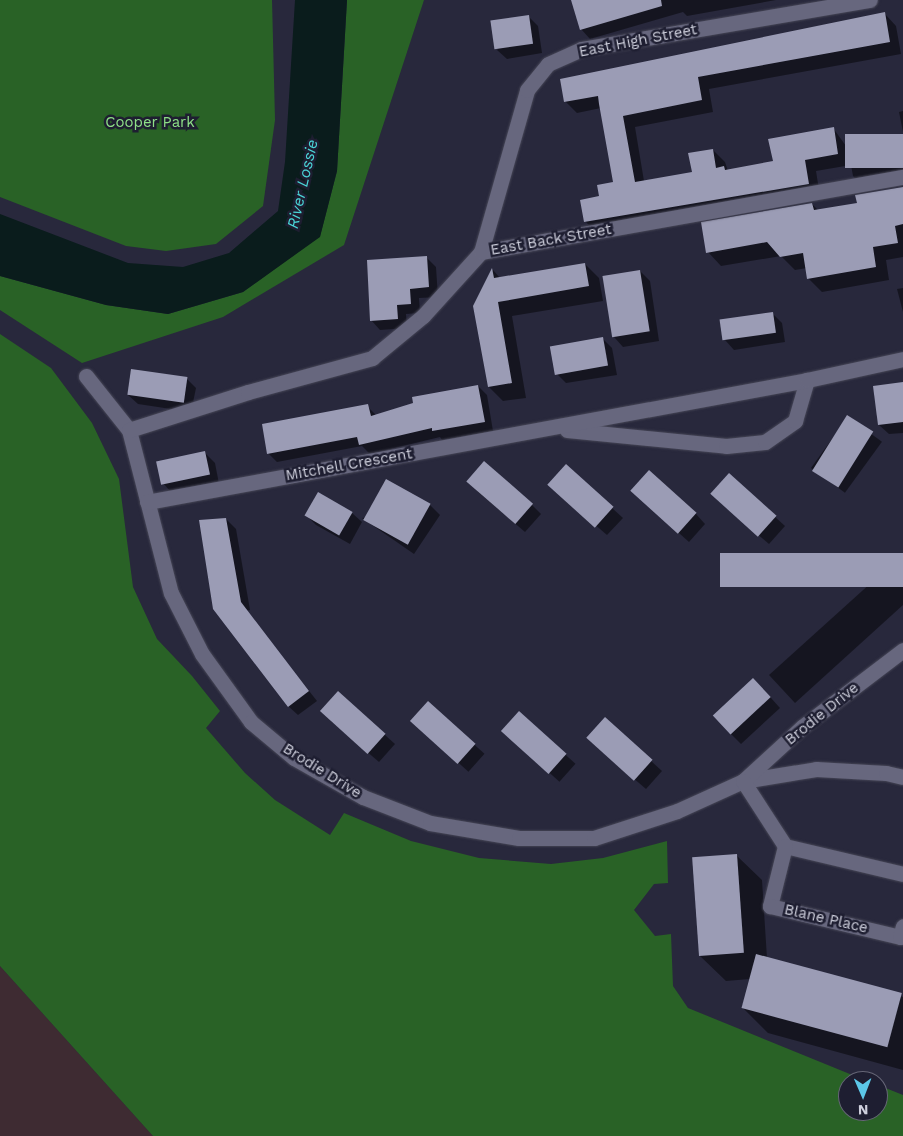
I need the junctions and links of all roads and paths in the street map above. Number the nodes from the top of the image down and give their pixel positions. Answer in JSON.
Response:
{"nodes":[{"id":1,"x":870,"y":0,"type":"edge"},
{"id":2,"x":903,"y":178,"type":"edge"},
{"id":3,"x":480,"y":252,"type":"junction"},
{"id":4,"x":903,"y":359,"type":"edge"},
{"id":5,"x":86,"y":376,"type":"dead end"},
{"id":6,"x":807,"y":380,"type":"junction"},
{"id":7,"x":550,"y":428,"type":"junction"},
{"id":8,"x":130,"y":430,"type":"junction"},
{"id":9,"x":147,"y":502,"type":"junction"},
{"id":10,"x":903,"y":650,"type":"edge"},
{"id":11,"x":903,"y":777,"type":"edge"},
{"id":12,"x":743,"y":781,"type":"junction"},
{"id":13,"x":785,"y":846,"type":"junction"},
{"id":14,"x":903,"y":874,"type":"edge"},
{"id":15,"x":903,"y":926,"type":"edge"}],
"edges":[{"from":1,"to":3,"type":"street","name":"East High Street"},
{"from":2,"to":3,"type":"street","name":"East Back Street"},
{"from":3,"to":8,"type":"street","name":"East Back Street"},
{"from":4,"to":6,"type":"street","name":"Mitchell Crescent"},
{"from":5,"to":8,"type":"street","name":"Brodie Drive"},
{"from":6,"to":7,"type":"street","name":"Mitchell Crescent"},
{"from":6,"to":7,"type":"street","name":"Mitchell Crescent"},
{"from":7,"to":9,"type":"street","name":"Mitchell Crescent"},
{"from":8,"to":9,"type":"street","name":"Brodie Drive"},
{"from":9,"to":12,"type":"street","name":"Brodie Drive"},
{"from":10,"to":12,"type":"street","name":"Brodie Drive"},
{"from":11,"to":12,"type":"street","name":"Brodie Drive"},
{"from":12,"to":13,"type":"street"},
{"from":13,"to":14,"type":"street"},
{"from":13,"to":15,"type":"street","name":"Blane Place"}]}
